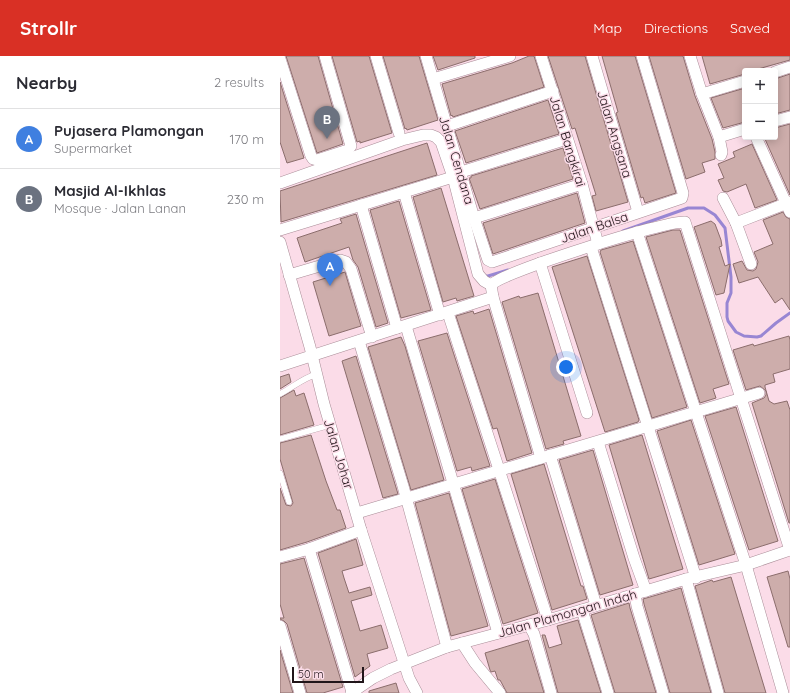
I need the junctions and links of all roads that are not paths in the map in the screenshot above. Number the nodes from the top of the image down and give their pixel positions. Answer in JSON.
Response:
{"nodes":[{"id":1,"x":325,"y":56,"type":"edge"},
{"id":2,"x":376,"y":56,"type":"edge"},
{"id":3,"x":426,"y":56,"type":"edge"},
{"id":4,"x":510,"y":56,"type":"edge"},
{"id":5,"x":542,"y":56,"type":"edge"},
{"id":6,"x":592,"y":56,"type":"edge"},
{"id":7,"x":642,"y":56,"type":"edge"},
{"id":8,"x":690,"y":56,"type":"edge"},
{"id":9,"x":280,"y":59,"type":"edge"},
{"id":10,"x":480,"y":60,"type":"edge"},
{"id":11,"x":790,"y":67,"type":"edge"},
{"id":12,"x":778,"y":71,"type":"edge"},
{"id":13,"x":433,"y":79,"type":"junction"},
{"id":14,"x":742,"y":82,"type":"edge"},
{"id":15,"x":552,"y":91,"type":"junction"},
{"id":16,"x":702,"y":94,"type":"junction"},
{"id":17,"x":790,"y":117,"type":"edge"},
{"id":18,"x":778,"y":120,"type":"edge"},
{"id":19,"x":447,"y":126,"type":"junction"},
{"id":20,"x":742,"y":129,"type":"edge"},
{"id":21,"x":399,"y":133,"type":"dead end"},
{"id":22,"x":717,"y":133,"type":"junction"},
{"id":23,"x":567,"y":138,"type":"junction"},
{"id":24,"x":757,"y":140,"type":"edge"},
{"id":25,"x":722,"y":156,"type":"dead end"},
{"id":26,"x":328,"y":162,"type":"junction"},
{"id":27,"x":457,"y":175,"type":"junction"},
{"id":28,"x":280,"y":183,"type":"edge"},
{"id":29,"x":582,"y":184,"type":"junction"},
{"id":30,"x":404,"y":192,"type":"junction"},
{"id":31,"x":723,"y":198,"type":"dead end"},
{"id":32,"x":361,"y":205,"type":"junction"},
{"id":33,"x":789,"y":206,"type":"edge"},
{"id":34,"x":638,"y":212,"type":"junction"},
{"id":35,"x":474,"y":218,"type":"junction"},
{"id":36,"x":736,"y":223,"type":"junction"},
{"id":37,"x":595,"y":228,"type":"junction"},
{"id":38,"x":280,"y":230,"type":"edge"},
{"id":39,"x":637,"y":232,"type":"junction"},
{"id":40,"x":280,"y":242,"type":"edge"},
{"id":41,"x":596,"y":244,"type":"junction"},
{"id":42,"x":492,"y":262,"type":"joint"},
{"id":43,"x":540,"y":264,"type":"junction"},
{"id":44,"x":751,"y":264,"type":"dead end"},
{"id":45,"x":289,"y":275,"type":"junction"},
{"id":46,"x":491,"y":285,"type":"junction"},
{"id":47,"x":493,"y":297,"type":"junction"},
{"id":48,"x":444,"y":314,"type":"junction"},
{"id":49,"x":402,"y":327,"type":"junction"},
{"id":50,"x":372,"y":337,"type":"junction"},
{"id":51,"x":359,"y":341,"type":"junction"},
{"id":52,"x":308,"y":357,"type":"junction"},
{"id":53,"x":280,"y":366,"type":"edge"},
{"id":54,"x":317,"y":374,"type":"junction"},
{"id":55,"x":759,"y":393,"type":"dead end"},
{"id":56,"x":280,"y":394,"type":"edge"},
{"id":57,"x":741,"y":398,"type":"junction"},
{"id":58,"x":587,"y":412,"type":"dead end"},
{"id":59,"x":697,"y":412,"type":"junction"},
{"id":60,"x":330,"y":425,"type":"junction"},
{"id":61,"x":648,"y":427,"type":"junction"},
{"id":62,"x":280,"y":439,"type":"edge"},
{"id":63,"x":598,"y":442,"type":"junction"},
{"id":64,"x":546,"y":457,"type":"junction"},
{"id":65,"x":499,"y":470,"type":"junction"},
{"id":66,"x":280,"y":473,"type":"edge"},
{"id":67,"x":453,"y":484,"type":"junction"},
{"id":68,"x":406,"y":498,"type":"junction"},
{"id":69,"x":289,"y":502,"type":"dead end"},
{"id":70,"x":357,"y":513,"type":"junction"},
{"id":71,"x":361,"y":530,"type":"junction"},
{"id":72,"x":309,"y":549,"type":"junction"},
{"id":73,"x":790,"y":550,"type":"edge"},
{"id":74,"x":280,"y":557,"type":"edge"},
{"id":75,"x":746,"y":565,"type":"junction"},
{"id":76,"x":691,"y":579,"type":"junction"},
{"id":77,"x":646,"y":591,"type":"junction"},
{"id":78,"x":635,"y":594,"type":"junction"},
{"id":79,"x":596,"y":605,"type":"junction"},
{"id":80,"x":582,"y":610,"type":"junction"},
{"id":81,"x":548,"y":620,"type":"junction"},
{"id":82,"x":530,"y":625,"type":"junction"},
{"id":83,"x":280,"y":626,"type":"edge"},
{"id":84,"x":498,"y":633,"type":"junction"},
{"id":85,"x":462,"y":643,"type":"junction"},
{"id":86,"x":447,"y":647,"type":"junction"},
{"id":87,"x":405,"y":663,"type":"junction"},
{"id":88,"x":300,"y":693,"type":"edge"},
{"id":89,"x":351,"y":693,"type":"edge"},
{"id":90,"x":417,"y":693,"type":"edge"},
{"id":91,"x":500,"y":693,"type":"edge"},
{"id":92,"x":551,"y":693,"type":"edge"},
{"id":93,"x":608,"y":693,"type":"edge"},
{"id":94,"x":663,"y":693,"type":"edge"},
{"id":95,"x":718,"y":693,"type":"edge"},
{"id":96,"x":783,"y":693,"type":"edge"}],
"edges":[{"from":1,"to":26,"type":"street"},
{"from":2,"to":21,"type":"street"},
{"from":3,"to":13,"type":"street","name":"Jalan Cendana"},
{"from":4,"to":10,"type":"street"},
{"from":5,"to":15,"type":"street","name":"Jalan Bangkirai"},
{"from":6,"to":34,"type":"street","name":"Jalan Angsana"},
{"from":7,"to":34,"type":"street","name":"Jalan Balsa"},
{"from":8,"to":16,"type":"street"},
{"from":9,"to":26,"type":"street"},
{"from":10,"to":13,"type":"street"},
{"from":11,"to":12,"type":"street"},
{"from":13,"to":19,"type":"street","name":"Jalan Cendana"},
{"from":14,"to":16,"type":"street"},
{"from":15,"to":19,"type":"street"},
{"from":15,"to":23,"type":"street","name":"Jalan Bangkirai"},
{"from":16,"to":22,"type":"street"},
{"from":17,"to":18,"type":"street"},
{"from":19,"to":27,"type":"street","name":"Jalan Cendana"},
{"from":20,"to":22,"type":"street"},
{"from":22,"to":25,"type":"street"},
{"from":23,"to":27,"type":"street"},
{"from":23,"to":29,"type":"street","name":"Jalan Bangkirai"},
{"from":24,"to":33,"type":"street"},
{"from":26,"to":27,"type":"street"},
{"from":26,"to":28,"type":"street"},
{"from":27,"to":30,"type":"street"},
{"from":27,"to":35,"type":"street","name":"Jalan Cendana"},
{"from":27,"to":46,"type":"street"},
{"from":29,"to":35,"type":"street"},
{"from":29,"to":37,"type":"street","name":"Jalan Bangkirai"},
{"from":30,"to":32,"type":"street"},
{"from":30,"to":48,"type":"street"},
{"from":31,"to":36,"type":"street"},
{"from":32,"to":38,"type":"street"},
{"from":32,"to":49,"type":"street"},
{"from":33,"to":36,"type":"street"},
{"from":34,"to":37,"type":"street","name":"Jalan Balsa"},
{"from":35,"to":42,"type":"street","name":"Jalan Cendana"},
{"from":36,"to":44,"type":"street"},
{"from":37,"to":41,"type":"street","name":"Jalan Bangkirai"},
{"from":37,"to":42,"type":"street","name":"Jalan Balsa"},
{"from":39,"to":41,"type":"street"},
{"from":39,"to":57,"type":"street"},
{"from":39,"to":59,"type":"street"},
{"from":40,"to":45,"type":"street","name":"Jalan Johar"},
{"from":41,"to":43,"type":"street"},
{"from":41,"to":61,"type":"street","name":"Jalan Bangkirai"},
{"from":43,"to":46,"type":"street"},
{"from":43,"to":58,"type":"street"},
{"from":45,"to":50,"type":"street"},
{"from":45,"to":52,"type":"street","name":"Jalan Johar"},
{"from":46,"to":47,"type":"street"},
{"from":47,"to":48,"type":"street"},
{"from":47,"to":64,"type":"street"},
{"from":48,"to":49,"type":"street"},
{"from":48,"to":65,"type":"street"},
{"from":49,"to":50,"type":"street"},
{"from":49,"to":67,"type":"street"},
{"from":50,"to":51,"type":"street"},
{"from":51,"to":52,"type":"street"},
{"from":51,"to":68,"type":"street"},
{"from":52,"to":53,"type":"street"},
{"from":52,"to":54,"type":"street","name":"Jalan Johar"},
{"from":54,"to":56,"type":"lane"},
{"from":54,"to":60,"type":"street","name":"Jalan Johar"},
{"from":55,"to":57,"type":"street"},
{"from":57,"to":59,"type":"street"},
{"from":57,"to":73,"type":"street"},
{"from":59,"to":61,"type":"street"},
{"from":59,"to":75,"type":"street"},
{"from":60,"to":62,"type":"lane"},
{"from":60,"to":70,"type":"street","name":"Jalan Johar"},
{"from":61,"to":63,"type":"street"},
{"from":61,"to":76,"type":"street","name":"Jalan Bangkirai"},
{"from":63,"to":64,"type":"street"},
{"from":63,"to":77,"type":"street"},
{"from":64,"to":65,"type":"street"},
{"from":64,"to":79,"type":"street"},
{"from":65,"to":67,"type":"street"},
{"from":65,"to":81,"type":"street"},
{"from":66,"to":69,"type":"lane"},
{"from":67,"to":68,"type":"street"},
{"from":67,"to":84,"type":"street"},
{"from":68,"to":70,"type":"street"},
{"from":68,"to":86,"type":"street"},
{"from":70,"to":71,"type":"street","name":"Jalan Johar"},
{"from":71,"to":72,"type":"street"},
{"from":71,"to":87,"type":"street","name":"Jalan Johar"},
{"from":72,"to":74,"type":"street"},
{"from":72,"to":89,"type":"street"},
{"from":73,"to":75,"type":"street","name":"Jalan Plamongan Indah"},
{"from":75,"to":76,"type":"street","name":"Jalan Plamongan Indah"},
{"from":75,"to":96,"type":"street"},
{"from":76,"to":77,"type":"street","name":"Jalan Plamongan Indah"},
{"from":76,"to":95,"type":"street","name":"Jalan Bangkirai"},
{"from":77,"to":78,"type":"street","name":"Jalan Plamongan Indah"},
{"from":78,"to":79,"type":"street","name":"Jalan Plamongan Indah"},
{"from":78,"to":94,"type":"street"},
{"from":79,"to":80,"type":"street","name":"Jalan Plamongan Indah"},
{"from":80,"to":81,"type":"street","name":"Jalan Plamongan Indah"},
{"from":80,"to":93,"type":"street"},
{"from":81,"to":82,"type":"street","name":"Jalan Plamongan Indah"},
{"from":82,"to":84,"type":"street","name":"Jalan Plamongan Indah"},
{"from":82,"to":92,"type":"street"},
{"from":83,"to":88,"type":"street"},
{"from":84,"to":85,"type":"street","name":"Jalan Plamongan Indah"},
{"from":85,"to":86,"type":"street","name":"Jalan Plamongan Indah"},
{"from":85,"to":91,"type":"street"},
{"from":86,"to":87,"type":"street","name":"Jalan Plamongan Indah"},
{"from":87,"to":89,"type":"street","name":"Jalan Plamongan Indah"},
{"from":87,"to":90,"type":"street","name":"Jalan Johar"}]}
